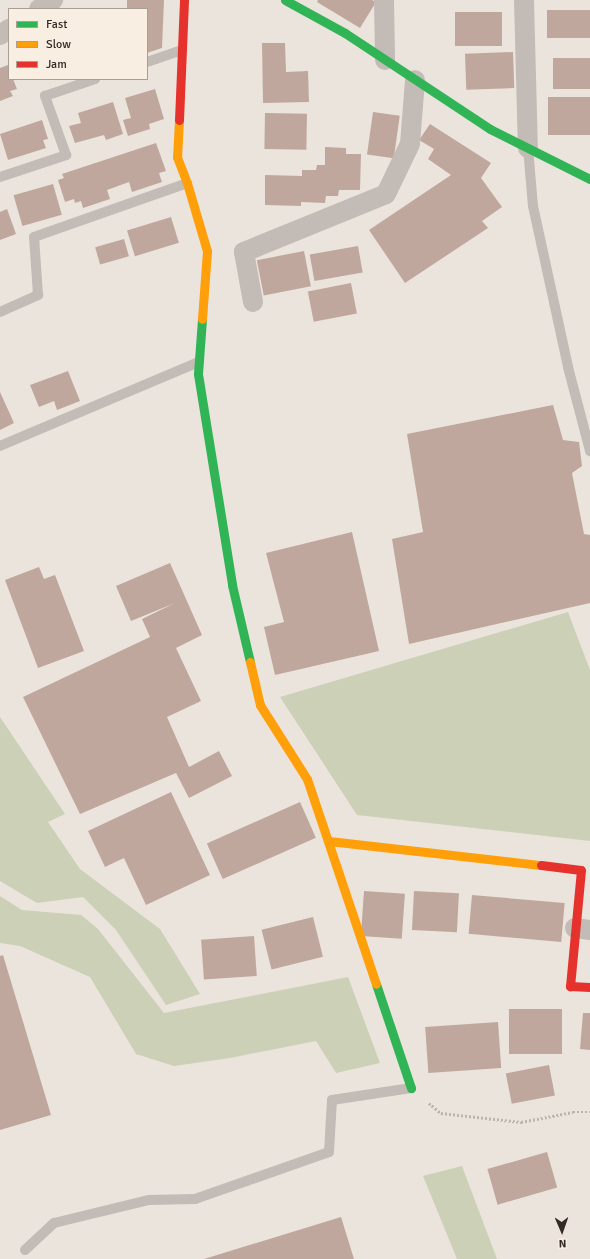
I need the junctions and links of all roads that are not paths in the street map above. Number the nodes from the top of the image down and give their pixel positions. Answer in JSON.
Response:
{"nodes":[{"id":1,"x":53,"y":0,"type":"edge"},
{"id":2,"x":184,"y":0,"type":"edge"},
{"id":3,"x":285,"y":0,"type":"edge"},
{"id":4,"x":384,"y":0,"type":"edge"},
{"id":5,"x":524,"y":0,"type":"edge"},
{"id":6,"x":41,"y":8,"type":"edge"},
{"id":7,"x":182,"y":50,"type":"junction"},
{"id":8,"x":385,"y":60,"type":"junction"},
{"id":9,"x":148,"y":62,"type":"edge"},
{"id":10,"x":92,"y":80,"type":"edge"},
{"id":11,"x":416,"y":80,"type":"junction"},
{"id":12,"x":528,"y":148,"type":"junction"},
{"id":13,"x":0,"y":177,"type":"edge"},
{"id":14,"x":590,"y":179,"type":"edge"},
{"id":15,"x":187,"y":183,"type":"junction"},
{"id":16,"x":253,"y":302,"type":"dead end"},
{"id":17,"x":0,"y":312,"type":"edge"},
{"id":18,"x":199,"y":362,"type":"junction"},
{"id":19,"x":0,"y":446,"type":"edge"},
{"id":20,"x":590,"y":452,"type":"edge"},
{"id":21,"x":329,"y":841,"type":"junction"},
{"id":22,"x":583,"y":929,"type":"edge"},
{"id":23,"x":590,"y":987,"type":"edge"},
{"id":24,"x":411,"y":1088,"type":"joint"},
{"id":25,"x":24,"y":1250,"type":"dead end"}],
"edges":[{"from":1,"to":6,"type":"street"},
{"from":2,"to":7,"type":"street"},
{"from":3,"to":8,"type":"street"},
{"from":4,"to":8,"type":"street"},
{"from":5,"to":12,"type":"street"},
{"from":7,"to":9,"type":"lane"},
{"from":7,"to":15,"type":"street"},
{"from":8,"to":11,"type":"street"},
{"from":10,"to":13,"type":"lane"},
{"from":11,"to":12,"type":"street"},
{"from":11,"to":16,"type":"street"},
{"from":12,"to":14,"type":"street"},
{"from":12,"to":20,"type":"lane"},
{"from":15,"to":17,"type":"lane"},
{"from":15,"to":18,"type":"street"},
{"from":18,"to":19,"type":"lane"},
{"from":18,"to":21,"type":"street"},
{"from":21,"to":22,"type":"street"},
{"from":21,"to":24,"type":"street"},
{"from":22,"to":23,"type":"street"},
{"from":24,"to":25,"type":"lane"}]}
